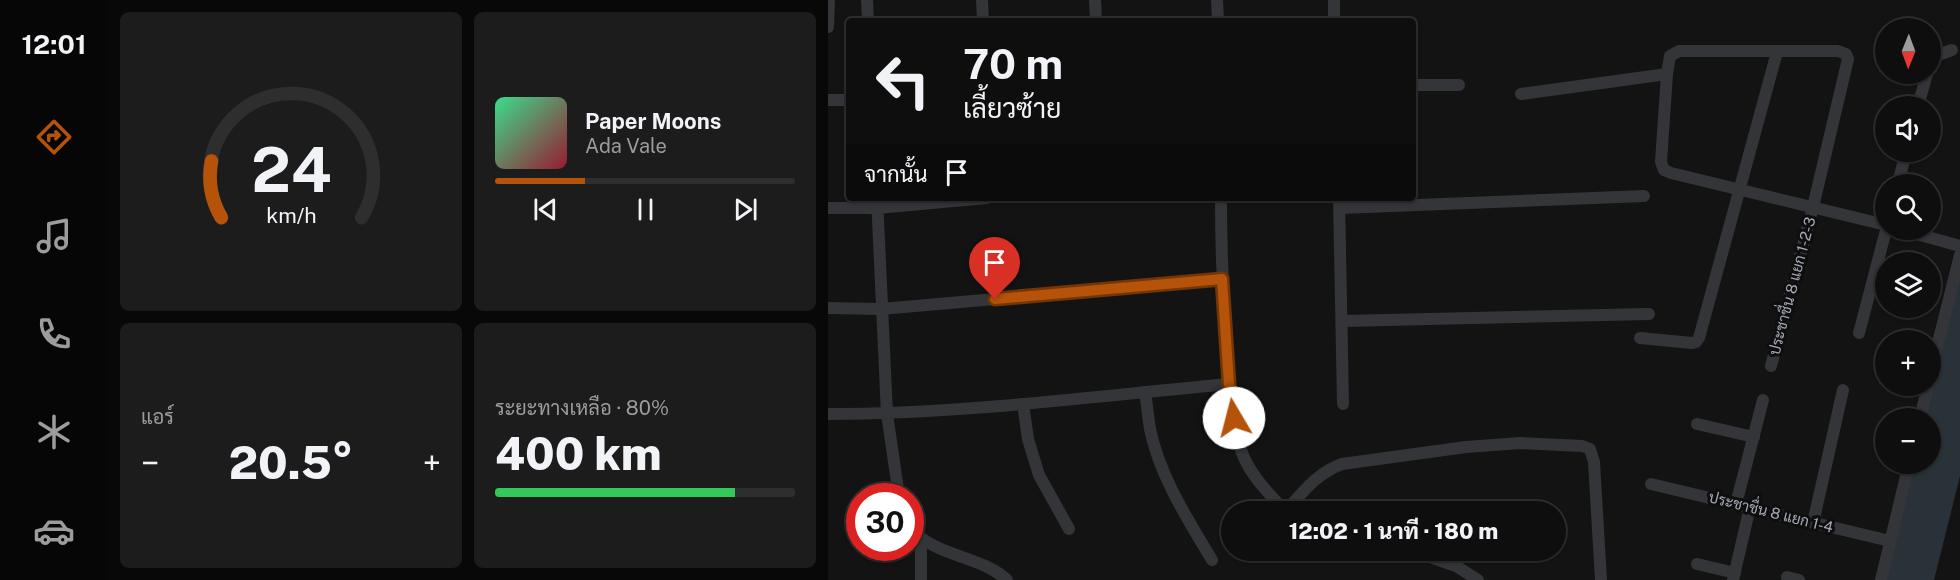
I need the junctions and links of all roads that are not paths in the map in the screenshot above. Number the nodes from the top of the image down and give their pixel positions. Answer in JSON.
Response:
{"nodes":[{"id":1,"x":829,"y":0,"type":"edge"},
{"id":2,"x":867,"y":0,"type":"edge"},
{"id":3,"x":982,"y":0,"type":"edge"},
{"id":4,"x":1095,"y":0,"type":"edge"},
{"id":5,"x":1217,"y":0,"type":"edge"},
{"id":6,"x":1334,"y":0,"type":"edge"},
{"id":7,"x":868,"y":18,"type":"edge"},
{"id":8,"x":983,"y":18,"type":"edge"},
{"id":9,"x":1096,"y":18,"type":"edge"},
{"id":10,"x":1218,"y":18,"type":"edge"},
{"id":11,"x":1334,"y":18,"type":"edge"},
{"id":12,"x":828,"y":27,"type":"edge"},
{"id":13,"x":1952,"y":50,"type":"dead end"},
{"id":14,"x":1778,"y":52,"type":"junction"},
{"id":15,"x":1941,"y":54,"type":"edge"},
{"id":16,"x":1667,"y":74,"type":"junction"},
{"id":17,"x":1416,"y":85,"type":"edge"},
{"id":18,"x":1460,"y":85,"type":"dead end"},
{"id":19,"x":1521,"y":94,"type":"dead end"},
{"id":20,"x":846,"y":99,"type":"edge"},
{"id":21,"x":828,"y":100,"type":"edge"},
{"id":22,"x":1739,"y":189,"type":"junction"},
{"id":23,"x":1644,"y":196,"type":"dead end"},
{"id":24,"x":921,"y":201,"type":"edge"},
{"id":25,"x":1221,"y":201,"type":"edge"},
{"id":26,"x":877,"y":203,"type":"edge"},
{"id":27,"x":1340,"y":203,"type":"edge"},
{"id":28,"x":1813,"y":207,"type":"junction"},
{"id":29,"x":828,"y":208,"type":"edge"},
{"id":30,"x":1875,"y":222,"type":"edge"},
{"id":31,"x":1883,"y":240,"type":"edge"},
{"id":32,"x":1938,"y":240,"type":"edge"},
{"id":33,"x":1960,"y":246,"type":"edge"},
{"id":34,"x":1960,"y":255,"type":"edge"},
{"id":35,"x":1222,"y":279,"type":"junction"},
{"id":36,"x":828,"y":309,"type":"edge"},
{"id":37,"x":881,"y":309,"type":"junction"},
{"id":38,"x":1649,"y":314,"type":"dead end"},
{"id":39,"x":1343,"y":321,"type":"junction"},
{"id":40,"x":1941,"y":331,"type":"edge"},
{"id":41,"x":1859,"y":333,"type":"dead end"},
{"id":42,"x":1640,"y":338,"type":"dead end"},
{"id":43,"x":1771,"y":366,"type":"dead end"},
{"id":44,"x":1229,"y":384,"type":"junction"},
{"id":45,"x":1843,"y":390,"type":"dead end"},
{"id":46,"x":1145,"y":392,"type":"junction"},
{"id":47,"x":1763,"y":400,"type":"dead end"},
{"id":48,"x":1023,"y":404,"type":"junction"},
{"id":49,"x":1344,"y":404,"type":"dead end"},
{"id":50,"x":828,"y":414,"type":"edge"},
{"id":51,"x":887,"y":414,"type":"junction"},
{"id":52,"x":1697,"y":424,"type":"dead end"},
{"id":53,"x":1754,"y":437,"type":"junction"},
{"id":54,"x":1907,"y":474,"type":"edge"},
{"id":55,"x":897,"y":483,"type":"edge"},
{"id":56,"x":1651,"y":484,"type":"dead end"},
{"id":57,"x":1277,"y":501,"type":"edge"},
{"id":58,"x":1295,"y":501,"type":"edge"},
{"id":59,"x":1736,"y":504,"type":"junction"},
{"id":60,"x":1750,"y":507,"type":"junction"},
{"id":61,"x":1813,"y":523,"type":"junction"},
{"id":62,"x":1069,"y":529,"type":"dead end"},
{"id":63,"x":924,"y":541,"type":"edge"},
{"id":64,"x":1890,"y":541,"type":"junction"},
{"id":65,"x":1212,"y":560,"type":"dead end"},
{"id":66,"x":921,"y":561,"type":"edge"},
{"id":67,"x":1442,"y":561,"type":"edge"},
{"id":68,"x":1697,"y":564,"type":"dead end"},
{"id":69,"x":1734,"y":576,"type":"edge"},
{"id":70,"x":921,"y":580,"type":"edge"},
{"id":71,"x":1007,"y":580,"type":"edge"},
{"id":72,"x":1478,"y":580,"type":"edge"},
{"id":73,"x":1601,"y":580,"type":"edge"},
{"id":74,"x":1881,"y":580,"type":"edge"}],
"edges":[{"from":1,"to":12,"type":"street"},
{"from":2,"to":7,"type":"street"},
{"from":3,"to":8,"type":"street"},
{"from":4,"to":9,"type":"street"},
{"from":5,"to":10,"type":"street"},
{"from":6,"to":11,"type":"street"},
{"from":13,"to":15,"type":"street"},
{"from":14,"to":16,"type":"street"},
{"from":14,"to":22,"type":"street"},
{"from":14,"to":28,"type":"street","name":"ประชาชื่น 8 แยก 1-2-3"},
{"from":16,"to":19,"type":"street"},
{"from":16,"to":22,"type":"street"},
{"from":17,"to":18,"type":"street"},
{"from":20,"to":21,"type":"street"},
{"from":22,"to":28,"type":"street"},
{"from":22,"to":42,"type":"street"},
{"from":23,"to":27,"type":"street"},
{"from":24,"to":26,"type":"street"},
{"from":25,"to":35,"type":"street"},
{"from":26,"to":29,"type":"street"},
{"from":26,"to":37,"type":"street"},
{"from":27,"to":39,"type":"street"},
{"from":28,"to":30,"type":"street"},
{"from":28,"to":43,"type":"street","name":"ประชาชื่น 8 แยก 1-2-3"},
{"from":31,"to":41,"type":"street"},
{"from":32,"to":33,"type":"street"},
{"from":34,"to":40,"type":"street"},
{"from":35,"to":37,"type":"street"},
{"from":35,"to":44,"type":"street"},
{"from":36,"to":37,"type":"street"},
{"from":37,"to":51,"type":"street"},
{"from":38,"to":39,"type":"street"},
{"from":39,"to":49,"type":"street"},
{"from":44,"to":46,"type":"street"},
{"from":44,"to":57,"type":"street"},
{"from":45,"to":61,"type":"street"},
{"from":46,"to":48,"type":"street"},
{"from":46,"to":65,"type":"street"},
{"from":47,"to":53,"type":"street"},
{"from":48,"to":51,"type":"street"},
{"from":48,"to":62,"type":"street"},
{"from":50,"to":51,"type":"street"},
{"from":51,"to":55,"type":"street"},
{"from":52,"to":53,"type":"street"},
{"from":53,"to":59,"type":"street"},
{"from":54,"to":64,"type":"street"},
{"from":56,"to":59,"type":"street","name":"ประชาชื่น 8 แยก 1-4"},
{"from":58,"to":73,"type":"street"},
{"from":59,"to":60,"type":"street","name":"ประชาชื่น 8 แยก 1-4"},
{"from":60,"to":61,"type":"street","name":"ประชาชื่น 8 แยก 1-4"},
{"from":60,"to":69,"type":"street"},
{"from":61,"to":64,"type":"street","name":"ประชาชื่น 8 แยก 1-4"},
{"from":63,"to":71,"type":"street"},
{"from":64,"to":74,"type":"street"},
{"from":66,"to":70,"type":"street"},
{"from":67,"to":72,"type":"street"},
{"from":68,"to":69,"type":"street"}]}
